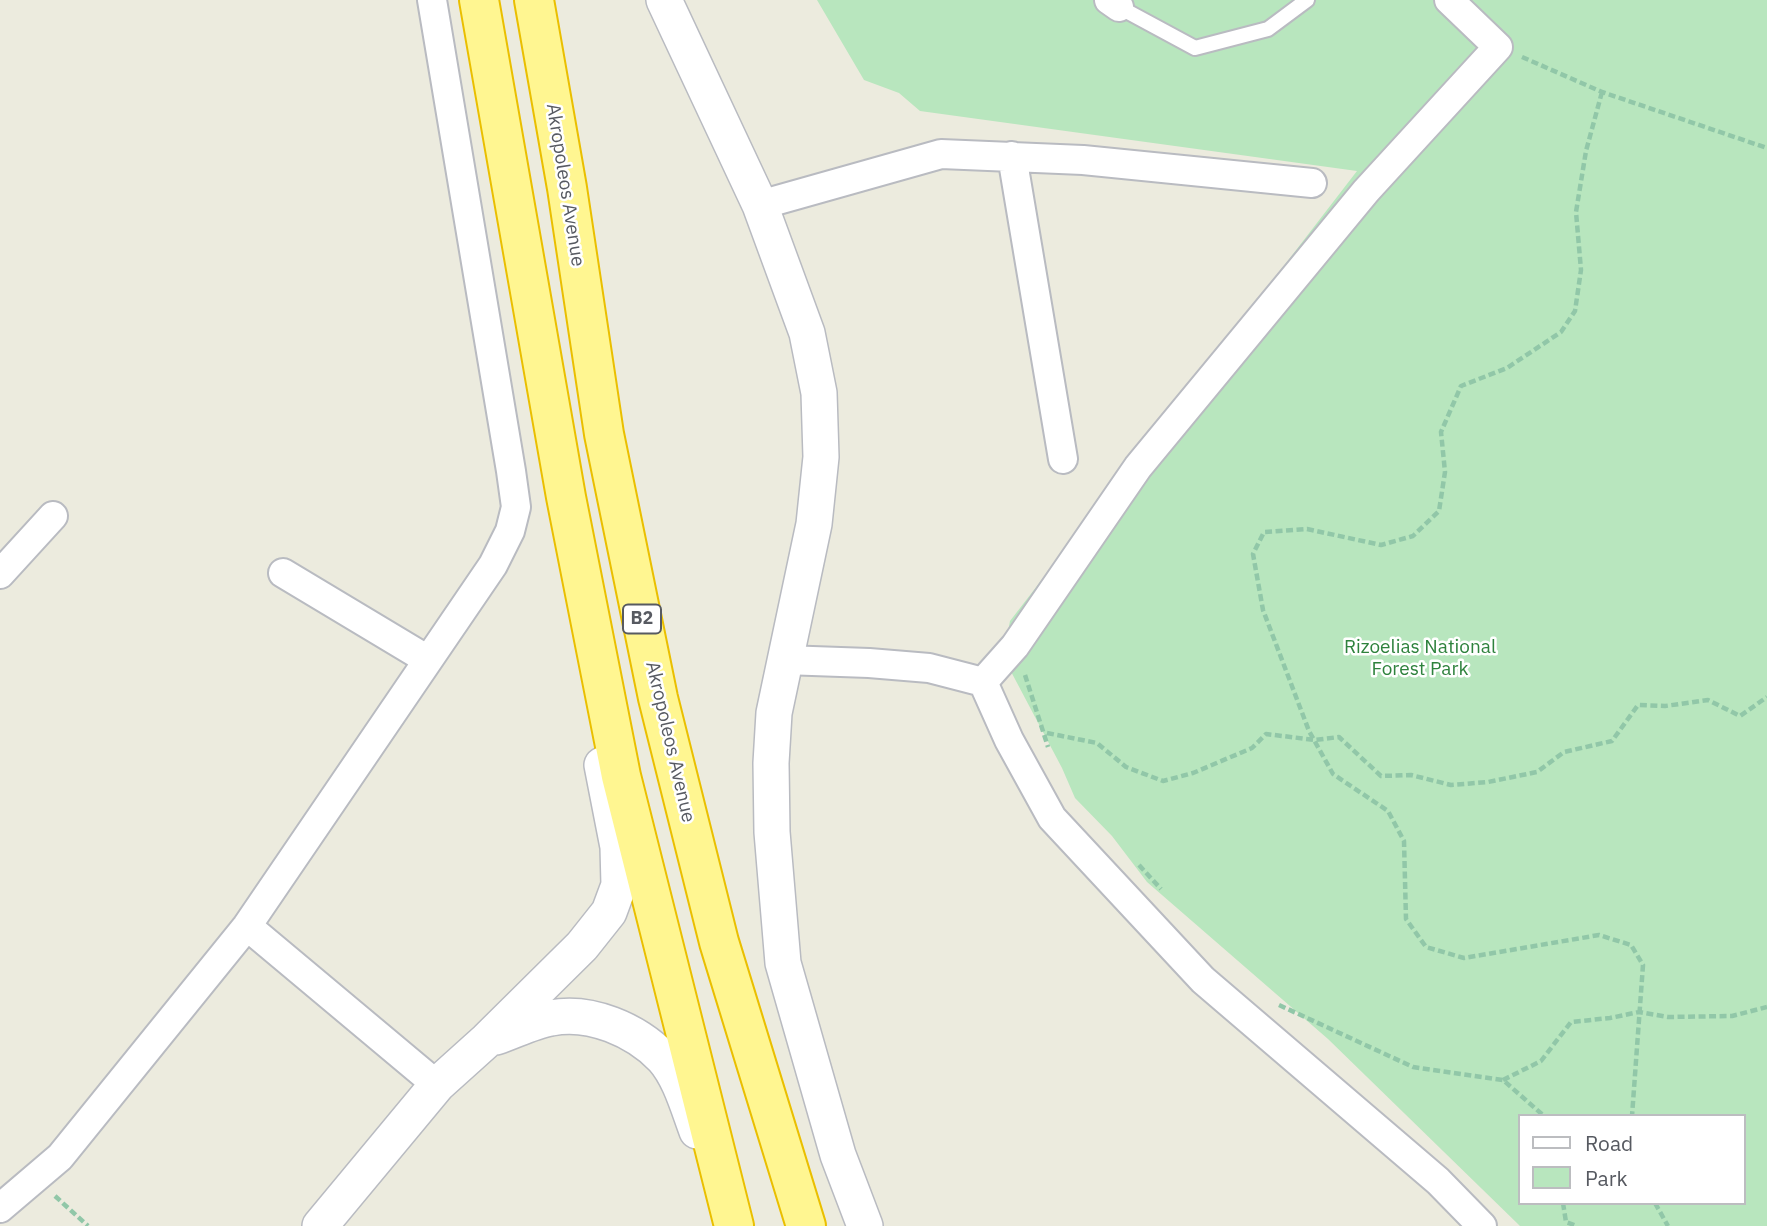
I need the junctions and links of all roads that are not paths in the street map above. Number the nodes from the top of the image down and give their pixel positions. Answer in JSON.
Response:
{"nodes":[{"id":1,"x":432,"y":0,"type":"edge"},
{"id":2,"x":479,"y":0,"type":"edge"},
{"id":3,"x":534,"y":0,"type":"edge"},
{"id":4,"x":664,"y":0,"type":"edge"},
{"id":5,"x":1307,"y":0,"type":"edge"},
{"id":6,"x":1449,"y":0,"type":"edge"},
{"id":7,"x":1115,"y":2,"type":"edge"},
{"id":8,"x":1012,"y":156,"type":"junction"},
{"id":9,"x":1312,"y":183,"type":"dead end"},
{"id":10,"x":760,"y":205,"type":"junction"},
{"id":11,"x":1063,"y":459,"type":"dead end"},
{"id":12,"x":53,"y":516,"type":"dead end"},
{"id":13,"x":283,"y":573,"type":"dead end"},
{"id":14,"x":0,"y":574,"type":"edge"},
{"id":15,"x":590,"y":622,"type":"junction"},
{"id":16,"x":428,"y":660,"type":"junction"},
{"id":17,"x":785,"y":660,"type":"junction"},
{"id":18,"x":983,"y":682,"type":"junction"},
{"id":19,"x":247,"y":926,"type":"junction"},
{"id":20,"x":487,"y":1040,"type":"junction"},
{"id":21,"x":437,"y":1085,"type":"junction"},
{"id":22,"x":0,"y":1208,"type":"edge"},
{"id":23,"x":731,"y":1217,"type":"edge"},
{"id":24,"x":320,"y":1226,"type":"edge"},
{"id":25,"x":806,"y":1226,"type":"edge"},
{"id":26,"x":865,"y":1226,"type":"edge"},
{"id":27,"x":1482,"y":1226,"type":"edge"}],
"edges":[{"from":1,"to":16,"type":"street"},
{"from":2,"to":15,"type":"highway"},
{"from":3,"to":25,"type":"highway","name":"Akropoleos Avenue","number":"B2"},
{"from":4,"to":10,"type":"street"},
{"from":5,"to":7,"type":"lane"},
{"from":6,"to":18,"type":"street"},
{"from":8,"to":9,"type":"street"},
{"from":8,"to":10,"type":"street"},
{"from":8,"to":11,"type":"street"},
{"from":10,"to":17,"type":"street"},
{"from":12,"to":14,"type":"street"},
{"from":13,"to":16,"type":"street"},
{"from":15,"to":20,"type":"street"},
{"from":15,"to":23,"type":"highway"},
{"from":16,"to":19,"type":"street"},
{"from":17,"to":18,"type":"street"},
{"from":17,"to":26,"type":"street"},
{"from":18,"to":27,"type":"street"},
{"from":19,"to":21,"type":"street"},
{"from":19,"to":22,"type":"street"},
{"from":20,"to":21,"type":"street"},
{"from":20,"to":23,"type":"street"},
{"from":21,"to":24,"type":"street"}]}
